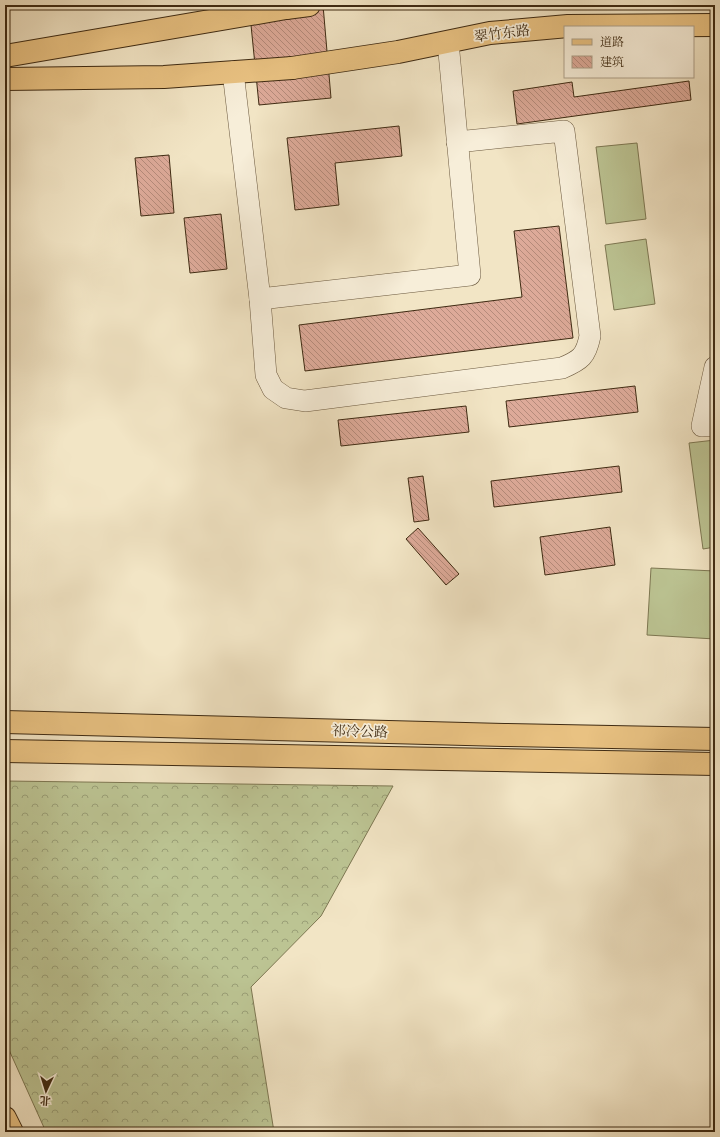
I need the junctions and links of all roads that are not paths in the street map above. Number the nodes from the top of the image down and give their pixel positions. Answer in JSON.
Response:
{"nodes":[{"id":1,"x":309,"y":5,"type":"edge"},
{"id":2,"x":715,"y":25,"type":"edge"},
{"id":3,"x":564,"y":26,"type":"edge"},
{"id":4,"x":568,"y":26,"type":"edge"},
{"id":5,"x":448,"y":42,"type":"junction"},
{"id":6,"x":5,"y":56,"type":"edge"},
{"id":7,"x":233,"y":72,"type":"junction"},
{"id":8,"x":5,"y":79,"type":"edge"},
{"id":9,"x":458,"y":142,"type":"junction"},
{"id":10,"x":260,"y":299,"type":"junction"},
{"id":11,"x":715,"y":367,"type":"edge"},
{"id":12,"x":715,"y":425,"type":"edge"},
{"id":13,"x":5,"y":722,"type":"edge"},
{"id":14,"x":711,"y":737,"type":"edge"},
{"id":15,"x":5,"y":751,"type":"edge"},
{"id":16,"x":715,"y":764,"type":"edge"},
{"id":17,"x":5,"y":1118,"type":"edge"},
{"id":18,"x":12,"y":1132,"type":"edge"}],
"edges":[{"from":1,"to":6,"type":"main road"},
{"from":2,"to":4,"type":"main road","name":"翠竹东路"},
{"from":3,"to":5,"type":"main road","name":"翠竹东路"},
{"from":5,"to":7,"type":"main road","name":"翠竹东路"},
{"from":5,"to":9,"type":"lane"},
{"from":7,"to":8,"type":"main road","name":"翠竹东路"},
{"from":7,"to":10,"type":"lane"},
{"from":9,"to":10,"type":"lane"},
{"from":9,"to":10,"type":"lane"},
{"from":11,"to":12,"type":"lane"},
{"from":13,"to":14,"type":"main road","name":"祁冷公路"},
{"from":15,"to":16,"type":"main road","name":"祁冷公路"},
{"from":17,"to":18,"type":"main road"}]}
